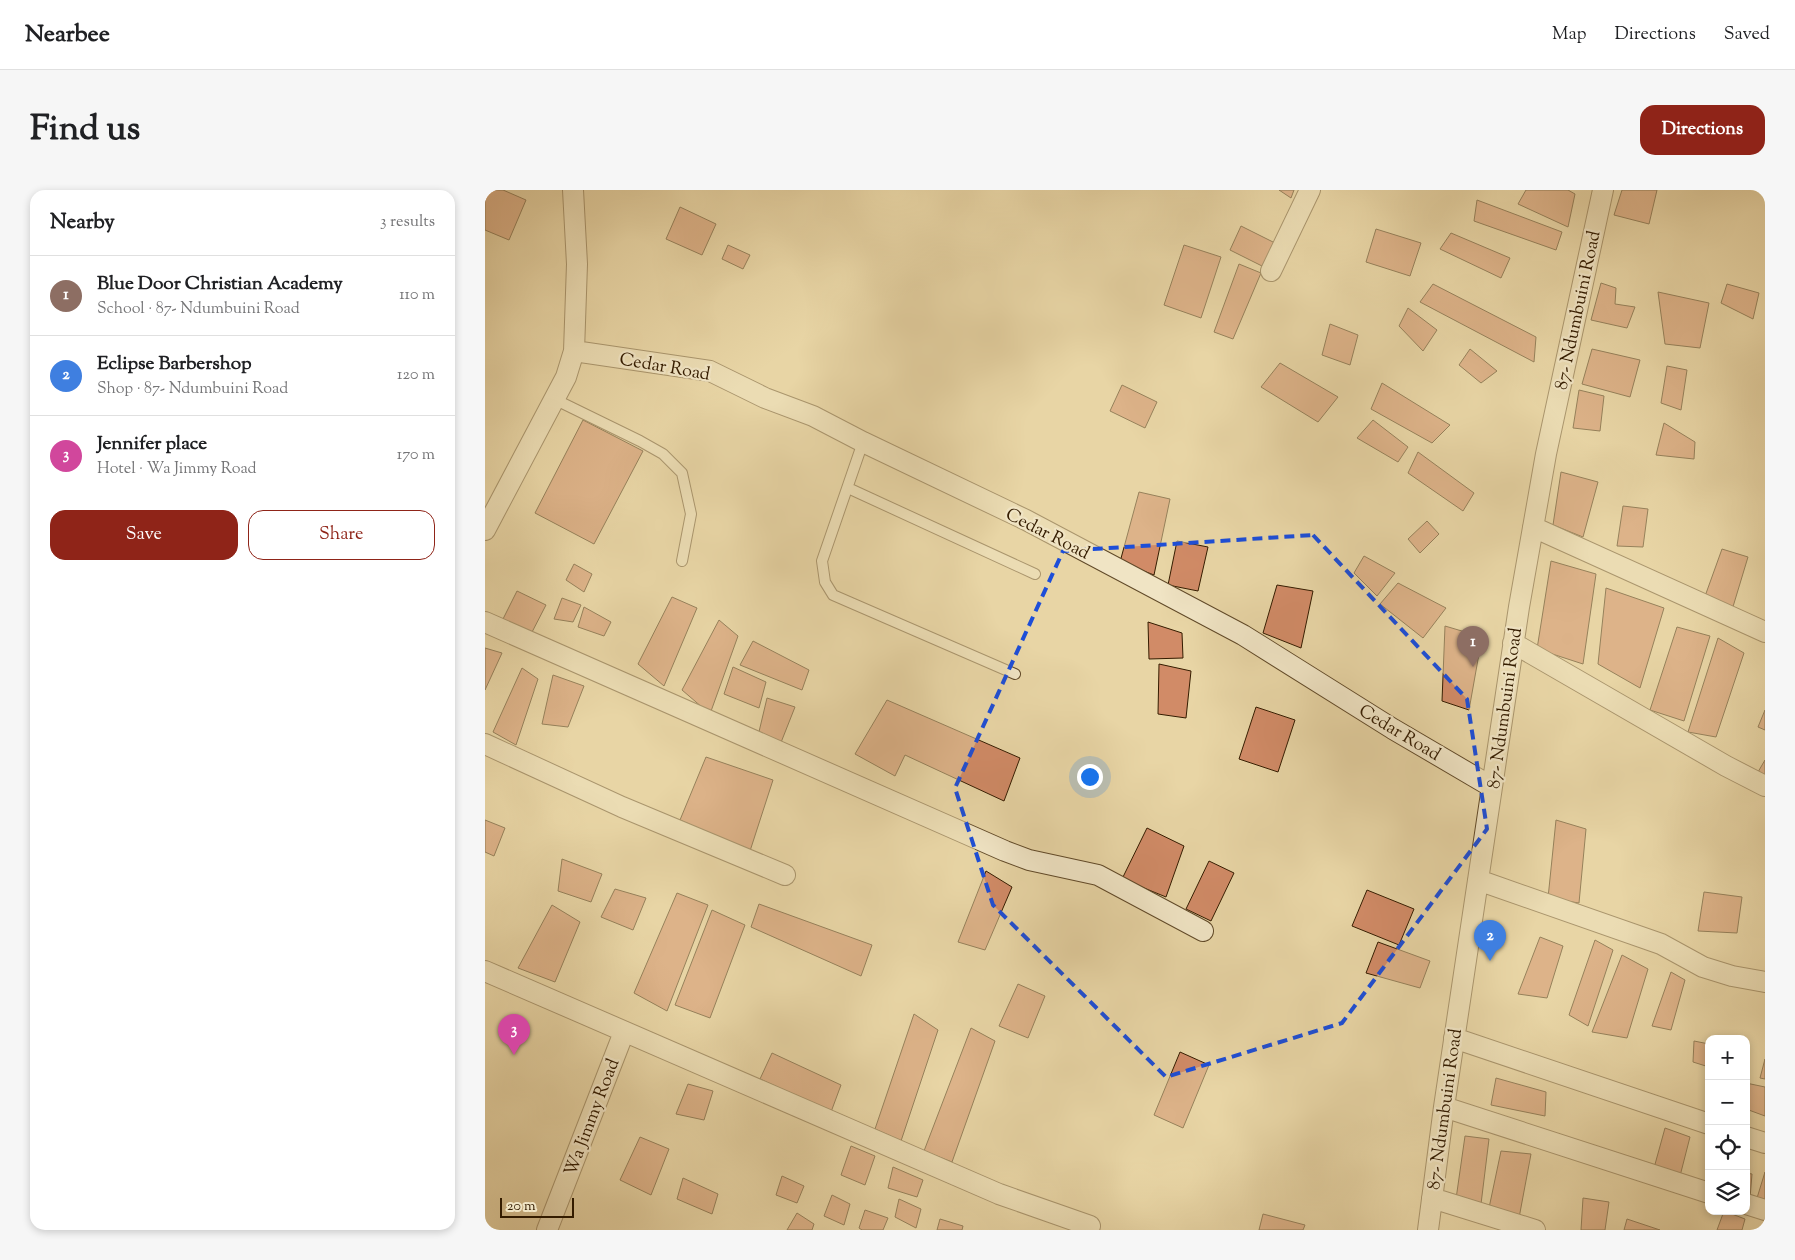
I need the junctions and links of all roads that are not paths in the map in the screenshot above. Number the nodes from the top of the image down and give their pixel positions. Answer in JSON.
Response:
{"nodes":[{"id":1,"x":573,"y":190,"type":"edge"},
{"id":2,"x":1310,"y":190,"type":"edge"},
{"id":3,"x":1603,"y":190,"type":"edge"},
{"id":4,"x":1271,"y":272,"type":"dead end"},
{"id":5,"x":574,"y":351,"type":"junction"},
{"id":6,"x":554,"y":399,"type":"junction"},
{"id":7,"x":863,"y":442,"type":"junction"},
{"id":8,"x":847,"y":488,"type":"junction"},
{"id":9,"x":1533,"y":527,"type":"junction"},
{"id":10,"x":485,"y":530,"type":"edge"},
{"id":11,"x":682,"y":561,"type":"dead end"},
{"id":12,"x":1035,"y":574,"type":"dead end"},
{"id":13,"x":485,"y":622,"type":"edge"},
{"id":14,"x":1765,"y":632,"type":"edge"},
{"id":15,"x":1513,"y":643,"type":"junction"},
{"id":16,"x":1015,"y":674,"type":"dead end"},
{"id":17,"x":485,"y":744,"type":"edge"},
{"id":18,"x":1765,"y":786,"type":"edge"},
{"id":19,"x":1492,"y":787,"type":"junction"},
{"id":20,"x":785,"y":875,"type":"dead end"},
{"id":21,"x":1478,"y":880,"type":"junction"},
{"id":22,"x":1203,"y":932,"type":"dead end"},
{"id":23,"x":485,"y":971,"type":"edge"},
{"id":24,"x":1765,"y":982,"type":"edge"},
{"id":25,"x":624,"y":1032,"type":"junction"},
{"id":26,"x":1454,"y":1038,"type":"junction"},
{"id":27,"x":1444,"y":1107,"type":"junction"},
{"id":28,"x":1705,"y":1123,"type":"edge"},
{"id":29,"x":1750,"y":1138,"type":"edge"},
{"id":30,"x":1765,"y":1143,"type":"edge"},
{"id":31,"x":1705,"y":1192,"type":"edge"},
{"id":32,"x":1432,"y":1198,"type":"junction"},
{"id":33,"x":1750,"y":1205,"type":"edge"},
{"id":34,"x":1765,"y":1210,"type":"edge"},
{"id":35,"x":1089,"y":1226,"type":"dead end"},
{"id":36,"x":547,"y":1230,"type":"edge"},
{"id":37,"x":1428,"y":1230,"type":"edge"},
{"id":38,"x":1535,"y":1230,"type":"edge"}],
"edges":[{"from":1,"to":5,"type":"street"},
{"from":2,"to":4,"type":"street"},
{"from":3,"to":9,"type":"street","name":"87- Ndumbuini Road"},
{"from":5,"to":6,"type":"street"},
{"from":5,"to":7,"type":"street","name":"Cedar Road"},
{"from":6,"to":10,"type":"street"},
{"from":6,"to":11,"type":"lane"},
{"from":7,"to":8,"type":"lane"},
{"from":7,"to":19,"type":"street","name":"Cedar Road"},
{"from":8,"to":12,"type":"lane"},
{"from":8,"to":16,"type":"lane"},
{"from":9,"to":14,"type":"street"},
{"from":9,"to":15,"type":"street","name":"87- Ndumbuini Road"},
{"from":13,"to":22,"type":"street"},
{"from":15,"to":18,"type":"street"},
{"from":15,"to":19,"type":"street","name":"87- Ndumbuini Road"},
{"from":17,"to":20,"type":"street"},
{"from":19,"to":21,"type":"street","name":"87- Ndumbuini Road"},
{"from":21,"to":24,"type":"street"},
{"from":21,"to":26,"type":"street","name":"87- Ndumbuini Road"},
{"from":23,"to":25,"type":"street"},
{"from":25,"to":35,"type":"street"},
{"from":25,"to":36,"type":"street","name":"Wa Jimmy Road"},
{"from":26,"to":27,"type":"street","name":"87- Ndumbuini Road"},
{"from":26,"to":28,"type":"street"},
{"from":27,"to":31,"type":"street"},
{"from":27,"to":32,"type":"street","name":"87- Ndumbuini Road"},
{"from":29,"to":30,"type":"street"},
{"from":32,"to":37,"type":"street","name":"87- Ndumbuini Road"},
{"from":32,"to":38,"type":"street"},
{"from":33,"to":34,"type":"street"}]}
